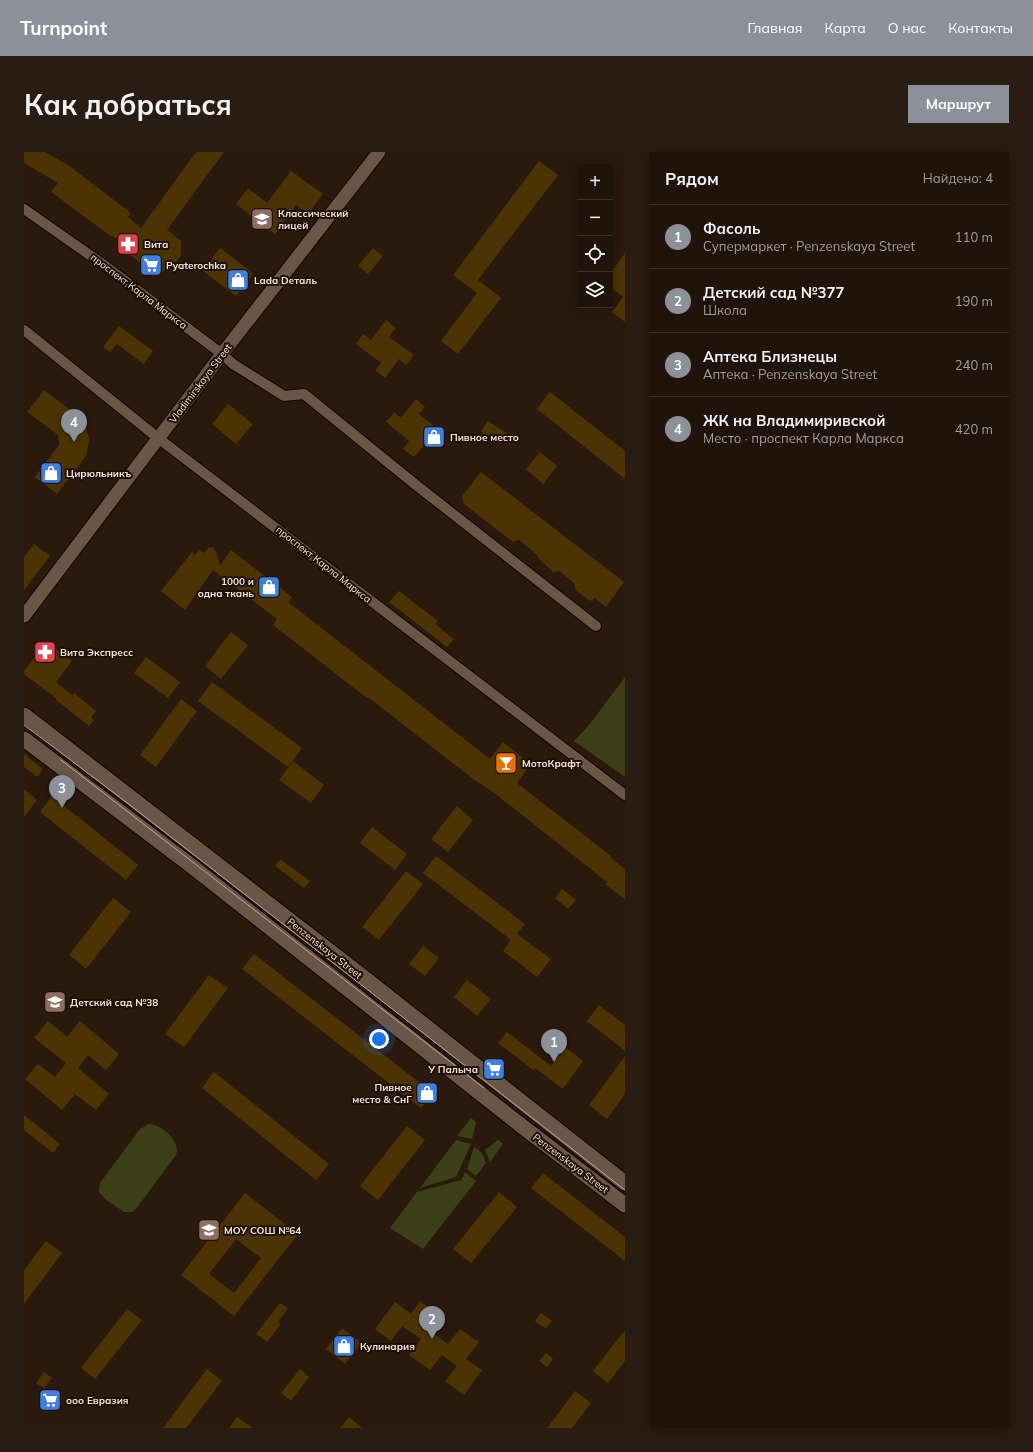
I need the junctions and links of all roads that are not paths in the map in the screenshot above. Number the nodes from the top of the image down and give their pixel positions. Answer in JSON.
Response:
{"nodes":[{"id":1,"x":379,"y":152,"type":"edge"},
{"id":2,"x":24,"y":209,"type":"edge"},
{"id":3,"x":24,"y":330,"type":"edge"},
{"id":4,"x":222,"y":354,"type":"junction"},
{"id":5,"x":158,"y":438,"type":"junction"},
{"id":6,"x":24,"y":616,"type":"edge"},
{"id":7,"x":596,"y":626,"type":"dead end"},
{"id":8,"x":24,"y":715,"type":"edge"},
{"id":9,"x":24,"y":738,"type":"edge"},
{"id":10,"x":625,"y":795,"type":"edge"},
{"id":11,"x":625,"y":1183,"type":"edge"},
{"id":12,"x":625,"y":1205,"type":"edge"}],
"edges":[{"from":1,"to":4,"type":"street","name":"Vladimirskaya Street"},
{"from":2,"to":4,"type":"street","name":"проспект Карла Маркса"},
{"from":3,"to":5,"type":"street","name":"проспект Карла Маркса"},
{"from":4,"to":5,"type":"street","name":"Vladimirskaya Street"},
{"from":4,"to":7,"type":"street","name":"проспект Карла Маркса"},
{"from":5,"to":6,"type":"street","name":"Vladimirskaya Street"},
{"from":5,"to":10,"type":"street","name":"проспект Карла Маркса"},
{"from":8,"to":11,"type":"main road","name":"Penzenskaya Street"},
{"from":9,"to":12,"type":"main road","name":"Penzenskaya Street"}]}
